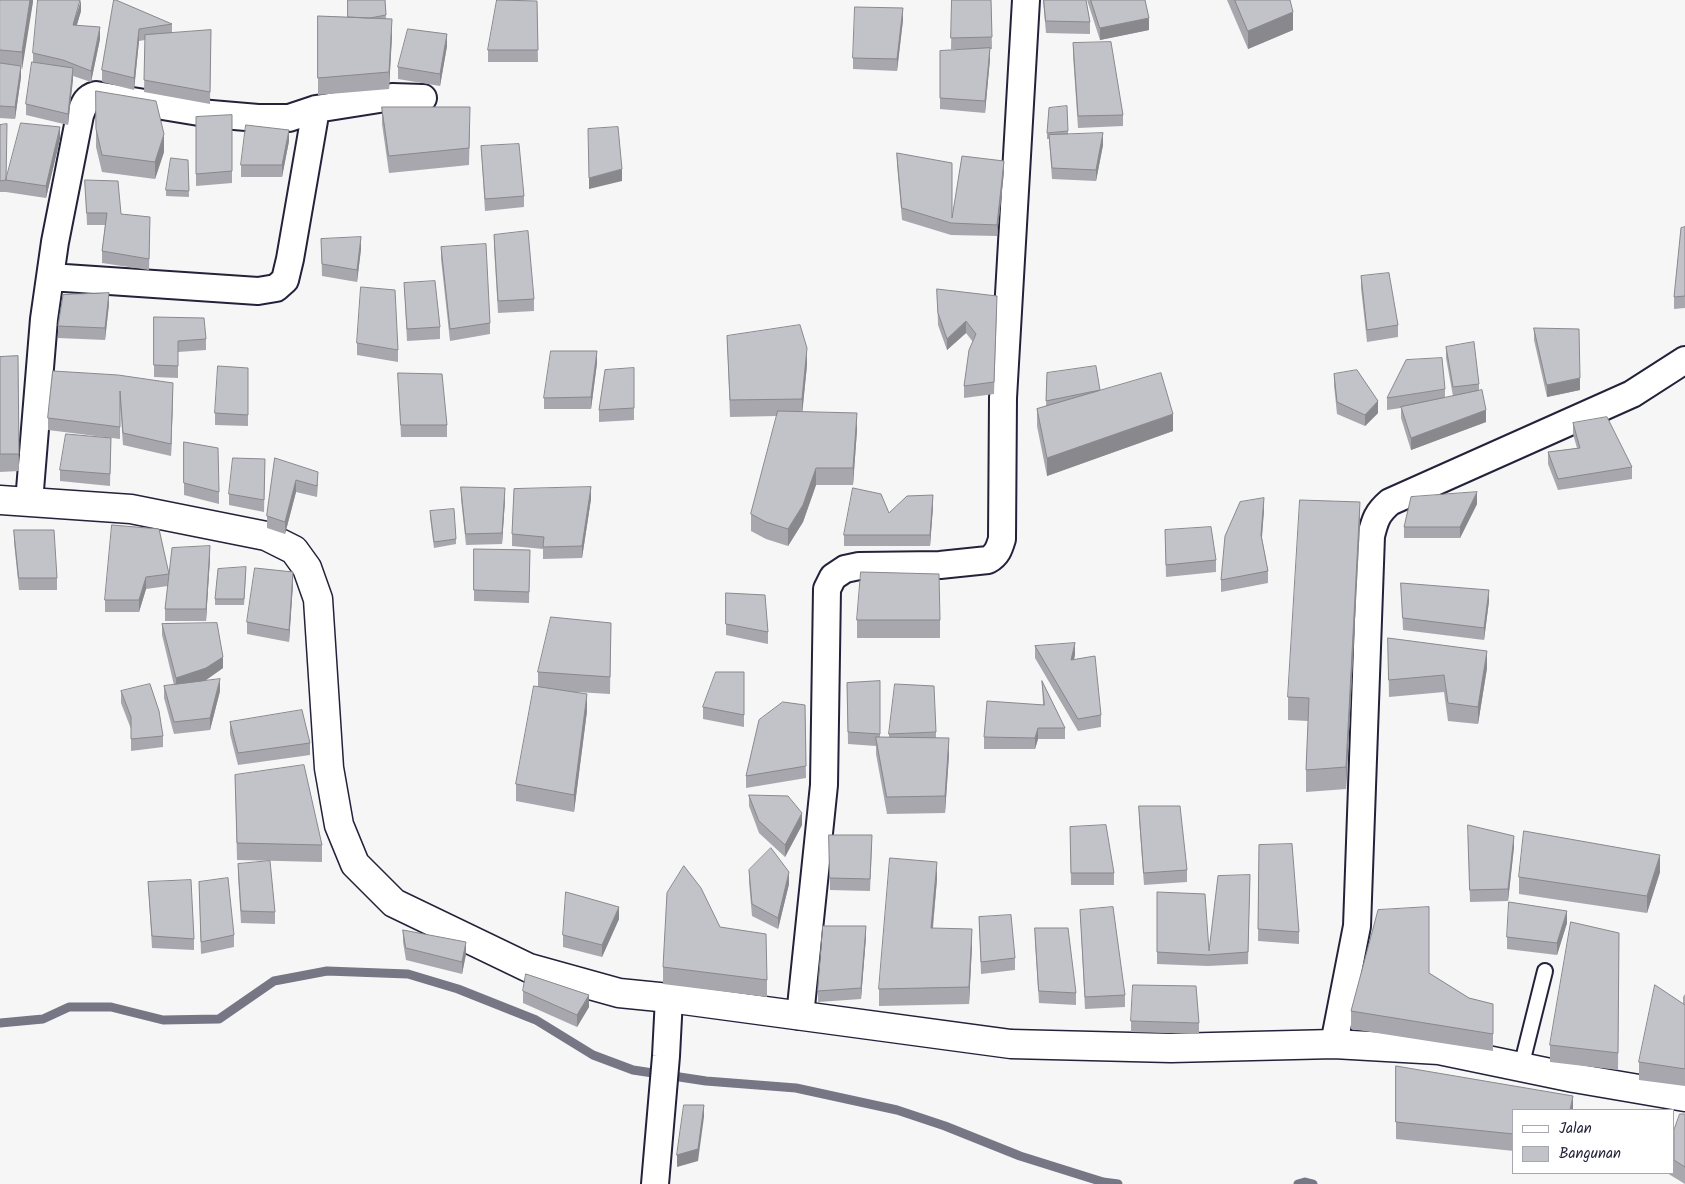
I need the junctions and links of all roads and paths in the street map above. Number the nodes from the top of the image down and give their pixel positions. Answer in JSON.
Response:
{"nodes":[{"id":1,"x":1026,"y":0,"type":"edge"},
{"id":2,"x":423,"y":98,"type":"dead end"},
{"id":3,"x":316,"y":109,"type":"junction"},
{"id":4,"x":50,"y":276,"type":"junction"},
{"id":5,"x":1685,"y":360,"type":"edge"},
{"id":6,"x":0,"y":500,"type":"edge"},
{"id":7,"x":28,"y":502,"type":"junction"},
{"id":8,"x":1545,"y":971,"type":"dead end"},
{"id":9,"x":669,"y":998,"type":"junction"},
{"id":10,"x":800,"y":1016,"type":"junction"},
{"id":11,"x":1334,"y":1044,"type":"junction"},
{"id":12,"x":1521,"y":1067,"type":"junction"},
{"id":13,"x":1685,"y":1097,"type":"edge"},
{"id":14,"x":654,"y":1184,"type":"edge"}],
"edges":[{"from":1,"to":10,"type":"street"},
{"from":2,"to":3,"type":"street"},
{"from":3,"to":4,"type":"street"},
{"from":3,"to":4,"type":"street"},
{"from":4,"to":7,"type":"street"},
{"from":5,"to":11,"type":"street"},
{"from":6,"to":7,"type":"street"},
{"from":7,"to":9,"type":"street"},
{"from":8,"to":12,"type":"lane"},
{"from":9,"to":10,"type":"street"},
{"from":9,"to":14,"type":"street"},
{"from":10,"to":11,"type":"street"},
{"from":11,"to":12,"type":"street"},
{"from":12,"to":13,"type":"street"}]}
